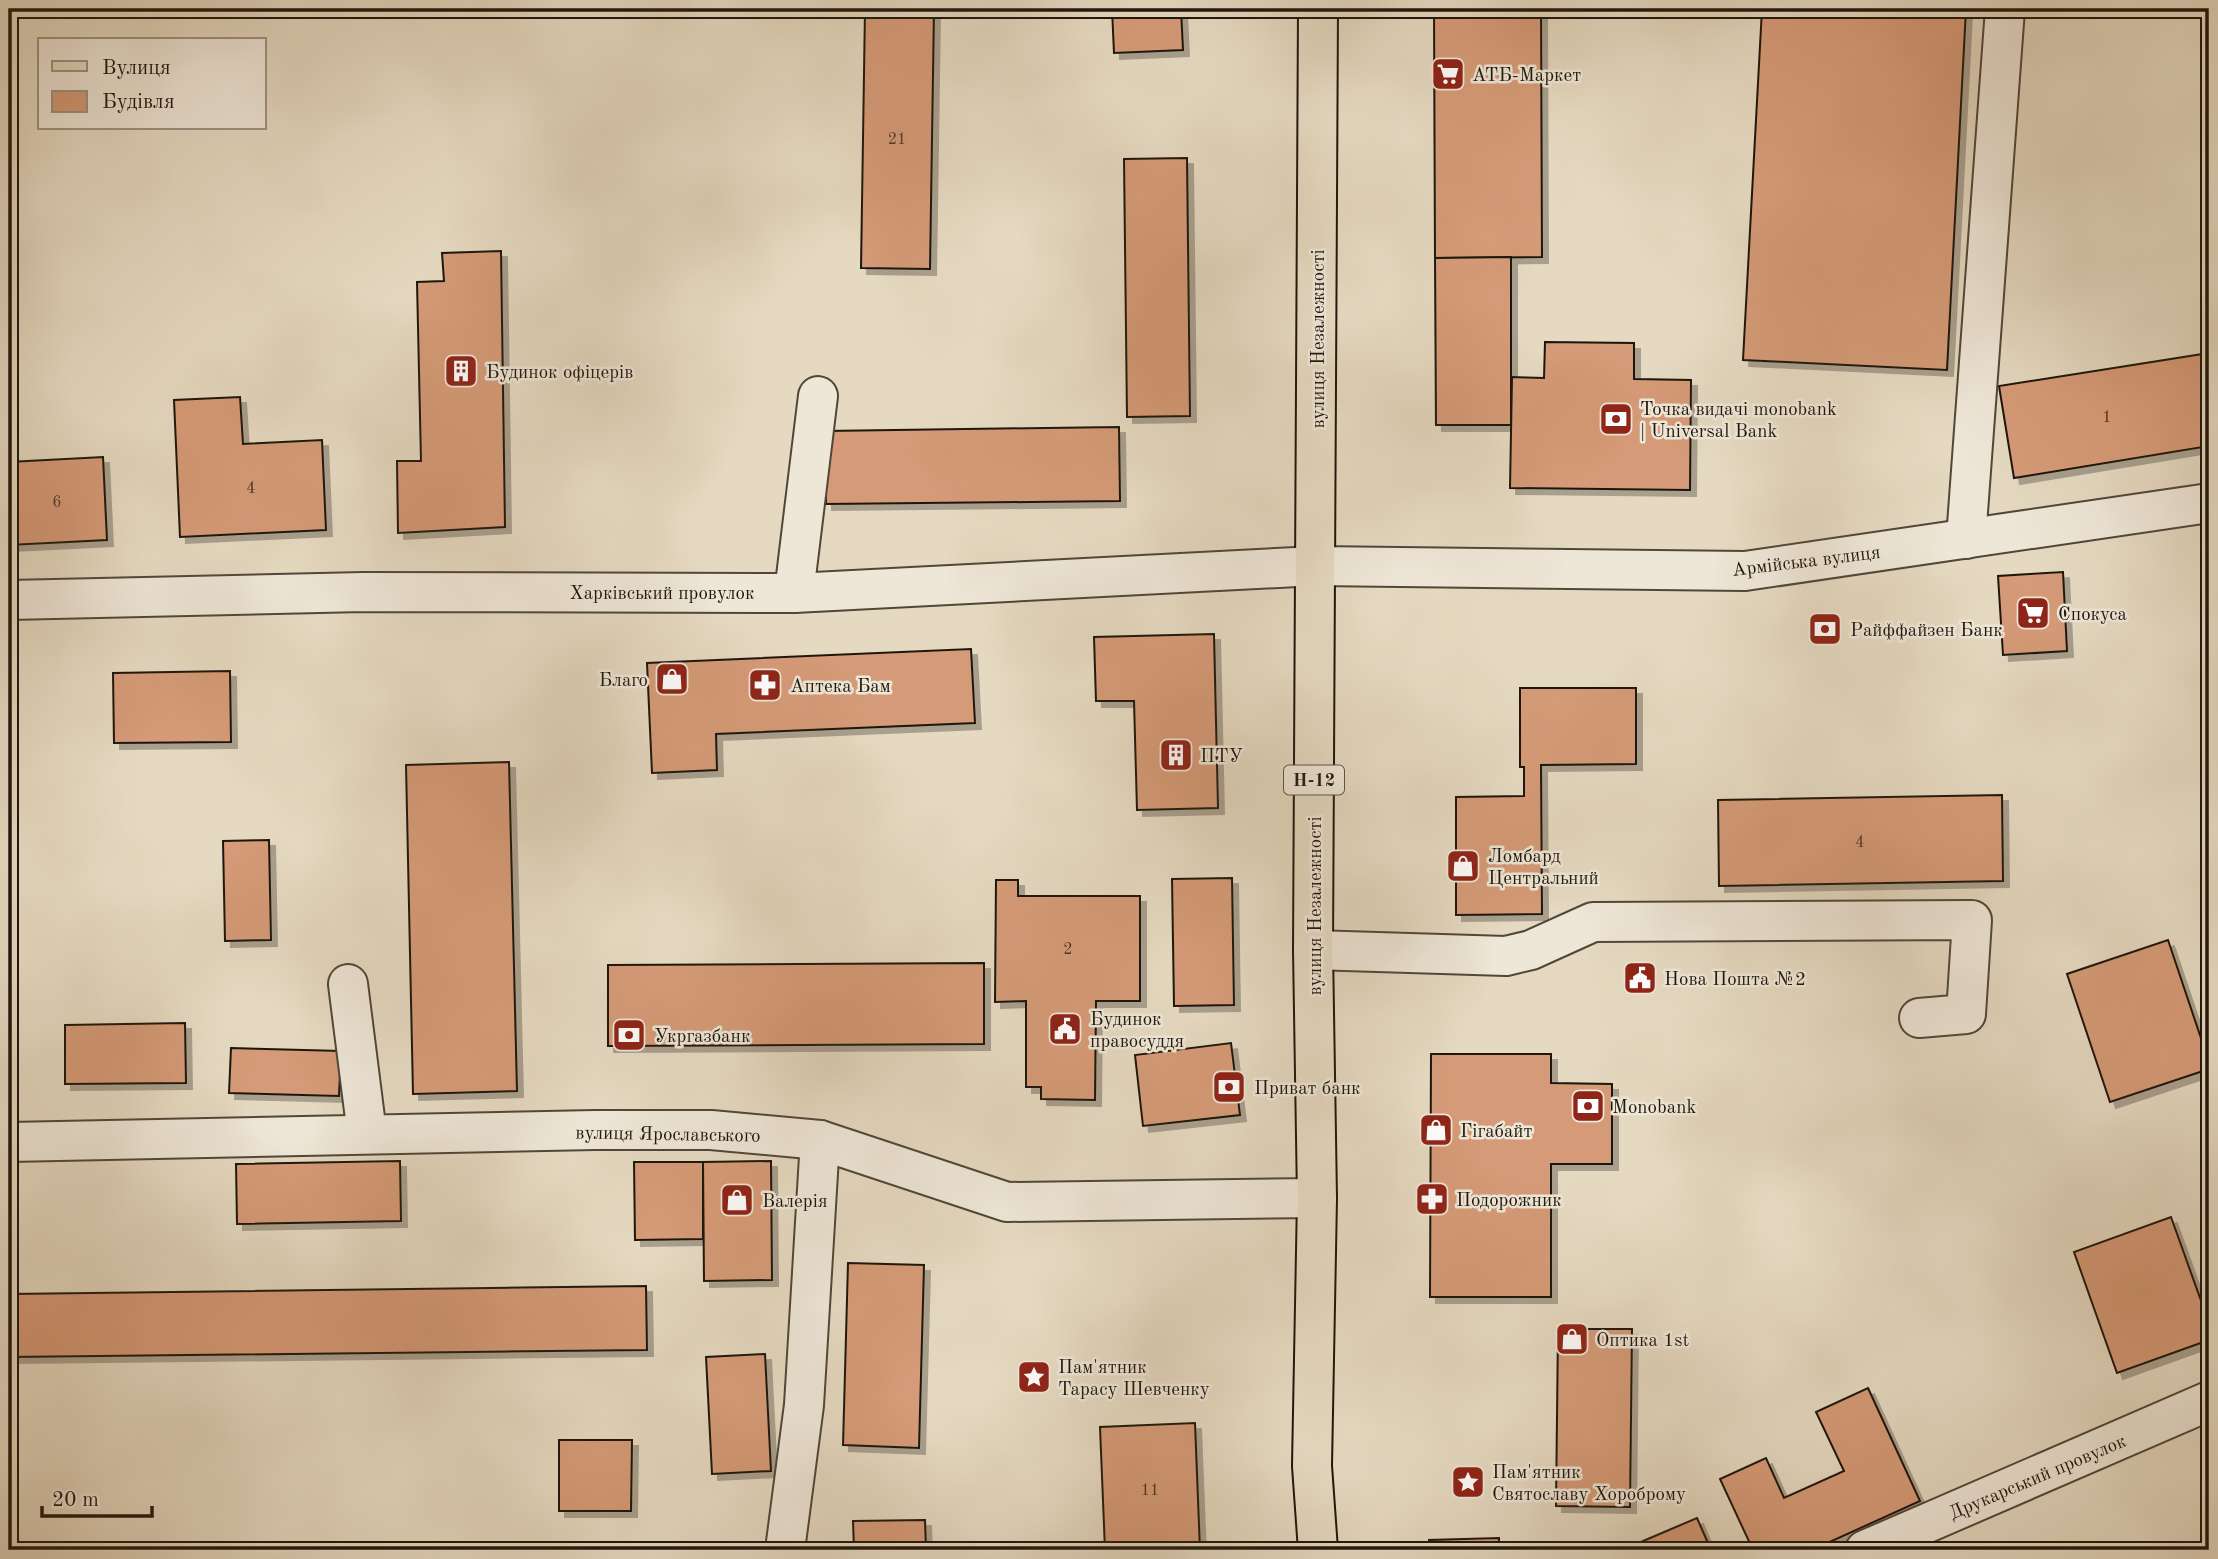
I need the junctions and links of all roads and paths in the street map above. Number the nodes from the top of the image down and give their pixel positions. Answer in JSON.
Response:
{"nodes":[{"id":1,"x":1318,"y":9,"type":"edge"},
{"id":2,"x":2006,"y":9,"type":"edge"},
{"id":3,"x":818,"y":396,"type":"dead end"},
{"id":4,"x":2209,"y":503,"type":"edge"},
{"id":5,"x":1966,"y":539,"type":"junction"},
{"id":6,"x":1316,"y":566,"type":"junction"},
{"id":7,"x":794,"y":593,"type":"junction"},
{"id":8,"x":9,"y":600,"type":"edge"},
{"id":9,"x":1313,"y":950,"type":"junction"},
{"id":10,"x":348,"y":984,"type":"dead end"},
{"id":11,"x":1919,"y":1018,"type":"dead end"},
{"id":12,"x":367,"y":1134,"type":"junction"},
{"id":13,"x":820,"y":1140,"type":"junction"},
{"id":14,"x":9,"y":1142,"type":"edge"},
{"id":15,"x":1317,"y":1198,"type":"junction"},
{"id":16,"x":2209,"y":1401,"type":"edge"},
{"id":17,"x":785,"y":1550,"type":"edge"},
{"id":18,"x":1318,"y":1550,"type":"edge"},
{"id":19,"x":1865,"y":1550,"type":"edge"}],
"edges":[{"from":1,"to":6,"type":"main road","name":"вулиця Незалежності","number":"Н-12"},
{"from":2,"to":5,"type":"street"},
{"from":3,"to":7,"type":"street"},
{"from":4,"to":5,"type":"street","name":"Армійська вулиця"},
{"from":5,"to":6,"type":"street","name":"Армійська вулиця"},
{"from":6,"to":7,"type":"street","name":"Харківський провулок"},
{"from":6,"to":9,"type":"main road","name":"вулиця Незалежності","number":"Н-12"},
{"from":7,"to":8,"type":"street","name":"Харківський провулок"},
{"from":9,"to":11,"type":"street"},
{"from":9,"to":15,"type":"main road","name":"вулиця Незалежності","number":"Н-12"},
{"from":10,"to":12,"type":"street"},
{"from":12,"to":13,"type":"street","name":"вулиця Ярославського"},
{"from":12,"to":14,"type":"street","name":"вулиця Ярославського"},
{"from":13,"to":15,"type":"street","name":"вулиця Ярославського"},
{"from":13,"to":17,"type":"street"},
{"from":15,"to":18,"type":"main road","name":"вулиця Незалежності","number":"Н-12"},
{"from":16,"to":19,"type":"street","name":"Друкарський провулок"}]}
